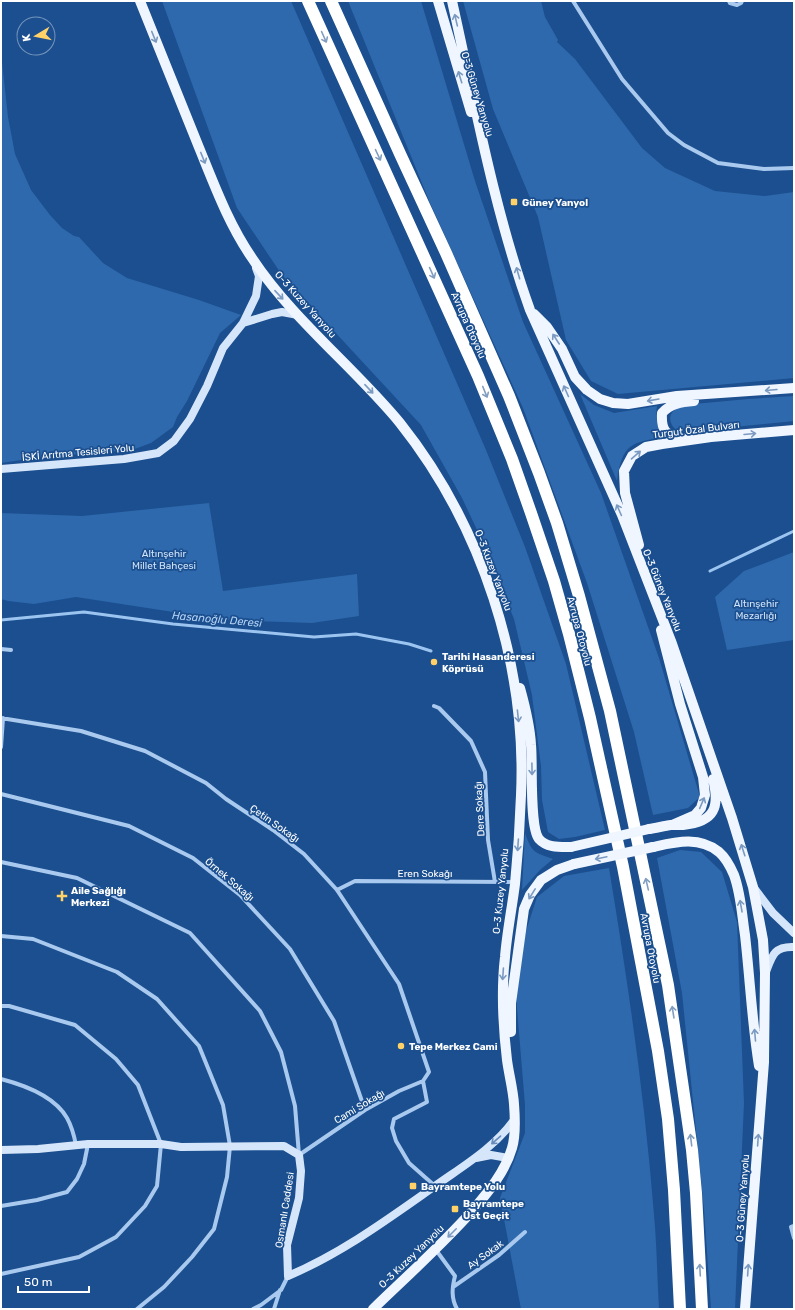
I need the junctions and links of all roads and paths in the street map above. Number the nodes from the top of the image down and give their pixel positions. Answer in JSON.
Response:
{"nodes":[{"id":1,"x":140,"y":1,"type":"edge"},
{"id":2,"x":308,"y":1,"type":"edge"},
{"id":3,"x":331,"y":1,"type":"edge"},
{"id":4,"x":438,"y":1,"type":"edge"},
{"id":5,"x":452,"y":1,"type":"edge"},
{"id":6,"x":573,"y":1,"type":"edge"},
{"id":7,"x":729,"y":1,"type":"edge"},
{"id":8,"x":742,"y":1,"type":"edge"},
{"id":9,"x":794,"y":168,"type":"edge"},
{"id":10,"x":495,"y":195,"type":"junction"},
{"id":11,"x":252,"y":258,"type":"junction"},
{"id":12,"x":530,"y":310,"type":"junction"},
{"id":13,"x":298,"y":315,"type":"junction"},
{"id":14,"x":243,"y":323,"type":"junction"},
{"id":15,"x":794,"y":388,"type":"edge"},
{"id":16,"x":748,"y":392,"type":"junction"},
{"id":17,"x":794,"y":430,"type":"edge"},
{"id":18,"x":711,"y":437,"type":"junction"},
{"id":19,"x":1,"y":469,"type":"edge"},
{"id":20,"x":653,"y":599,"type":"junction"},
{"id":21,"x":671,"y":641,"type":"junction"},
{"id":22,"x":1,"y":649,"type":"edge"},
{"id":23,"x":509,"y":649,"type":"junction"},
{"id":24,"x":11,"y":650,"type":"dead end"},
{"id":25,"x":434,"y":706,"type":"dead end"},
{"id":26,"x":2,"y":718,"type":"edge"},
{"id":27,"x":1,"y":747,"type":"edge"},
{"id":28,"x":1,"y":794,"type":"edge"},
{"id":29,"x":672,"y":825,"type":"junction"},
{"id":30,"x":1,"y":862,"type":"edge"},
{"id":31,"x":495,"y":882,"type":"junction"},
{"id":32,"x":515,"y":882,"type":"junction"},
{"id":33,"x":754,"y":887,"type":"junction"},
{"id":34,"x":338,"y":890,"type":"junction"},
{"id":35,"x":794,"y":934,"type":"edge"},
{"id":36,"x":1,"y":936,"type":"edge"},
{"id":37,"x":794,"y":947,"type":"edge"},
{"id":38,"x":765,"y":973,"type":"junction"},
{"id":39,"x":1,"y":1006,"type":"edge"},
{"id":40,"x":1,"y":1079,"type":"edge"},
{"id":41,"x":423,"y":1080,"type":"junction"},
{"id":42,"x":762,"y":1088,"type":"junction"},
{"id":43,"x":514,"y":1102,"type":"junction"},
{"id":44,"x":365,"y":1110,"type":"junction"},
{"id":45,"x":514,"y":1120,"type":"junction"},
{"id":46,"x":88,"y":1144,"type":"junction"},
{"id":47,"x":161,"y":1144,"type":"junction"},
{"id":48,"x":76,"y":1145,"type":"junction"},
{"id":49,"x":230,"y":1146,"type":"junction"},
{"id":50,"x":1,"y":1150,"type":"edge"},
{"id":51,"x":298,"y":1155,"type":"junction"},
{"id":52,"x":476,"y":1158,"type":"junction"},
{"id":53,"x":508,"y":1158,"type":"junction"},
{"id":54,"x":435,"y":1186,"type":"junction"},
{"id":55,"x":1,"y":1206,"type":"edge"},
{"id":56,"x":794,"y":1226,"type":"edge"},
{"id":57,"x":525,"y":1232,"type":"dead end"},
{"id":58,"x":794,"y":1238,"type":"edge"},
{"id":59,"x":436,"y":1250,"type":"junction"},
{"id":60,"x":1,"y":1274,"type":"edge"},
{"id":61,"x":288,"y":1276,"type":"junction"},
{"id":62,"x":452,"y":1287,"type":"junction"},
{"id":63,"x":280,"y":1290,"type":"junction"},
{"id":64,"x":137,"y":1309,"type":"edge"},
{"id":65,"x":253,"y":1309,"type":"edge"},
{"id":66,"x":274,"y":1309,"type":"edge"},
{"id":67,"x":373,"y":1309,"type":"edge"},
{"id":68,"x":457,"y":1309,"type":"edge"},
{"id":69,"x":680,"y":1309,"type":"edge"},
{"id":70,"x":702,"y":1309,"type":"edge"},
{"id":71,"x":745,"y":1309,"type":"edge"}],
"edges":[{"from":1,"to":11,"type":"main road","name":"O-3 Kuzey Yanyolu","one_way":true},
{"from":2,"to":69,"type":"highway","name":"Avrupa Otoyolu","one_way":true},
{"from":70,"to":3,"type":"highway","name":"Avrupa Otoyolu","one_way":true},
{"from":10,"to":4,"type":"main road","name":"O-3 Güney Yanyolu","one_way":true},
{"from":10,"to":5,"type":"main road","one_way":true},
{"from":6,"to":9,"type":"street"},
{"from":7,"to":8,"type":"street"},
{"from":12,"to":10,"type":"main road","name":"O-3 Güney Yanyolu","one_way":true},
{"from":11,"to":13,"type":"main road","name":"O-3 Kuzey Yanyolu","one_way":true},
{"from":11,"to":14,"type":"main road","name":"İSKİ Arıtma Tesisleri Yolu"},
{"from":16,"to":12,"type":"main road","one_way":true},
{"from":20,"to":12,"type":"main road","name":"O-3 Güney Yanyolu","one_way":true},
{"from":13,"to":14,"type":"main road"},
{"from":13,"to":23,"type":"main road","name":"O-3 Kuzey Yanyolu","one_way":true},
{"from":14,"to":19,"type":"main road","name":"İSKİ Arıtma Tesisleri Yolu"},
{"from":15,"to":16,"type":"main road","one_way":true},
{"from":16,"to":18,"type":"main road"},
{"from":18,"to":17,"type":"main road","name":"Turgut Özal Bulvarı","one_way":true},
{"from":20,"to":18,"type":"main road","name":"Turgut Özal Bulvarı","one_way":true},
{"from":20,"to":21,"type":"main road","name":"O-3 Güney Yanyolu"},
{"from":29,"to":20,"type":"main road","one_way":true},
{"from":21,"to":29,"type":"main road"},
{"from":33,"to":21,"type":"main road","name":"O-3 Güney Yanyolu","one_way":true},
{"from":22,"to":24,"type":"street"},
{"from":23,"to":29,"type":"main road","one_way":true,"bridge":true},
{"from":23,"to":32,"type":"main road","name":"O-3 Kuzey Yanyolu","one_way":true},
{"from":25,"to":31,"type":"street","name":"Dere Sokağı"},
{"from":26,"to":27,"type":"street"},
{"from":26,"to":34,"type":"street","name":"Çetin Sokağı"},
{"from":28,"to":44,"type":"street","name":"Örnek Sokağı"},
{"from":30,"to":51,"type":"street"},
{"from":31,"to":32,"type":"street","name":"Eren Sokağı"},
{"from":31,"to":34,"type":"street","name":"Eren Sokağı"},
{"from":32,"to":43,"type":"main road","name":"O-3 Kuzey Yanyolu","one_way":true},
{"from":33,"to":35,"type":"main road"},
{"from":33,"to":38,"type":"main road","name":"O-3 Güney Yanyolu"},
{"from":34,"to":41,"type":"street","name":"Çetin Sokağı"},
{"from":36,"to":49,"type":"street"},
{"from":37,"to":38,"type":"main road"},
{"from":38,"to":42,"type":"main road","name":"O-3 Güney Yanyolu"},
{"from":39,"to":47,"type":"street"},
{"from":40,"to":48,"type":"street"},
{"from":41,"to":44,"type":"street","name":"Cami Sokağı"},
{"from":41,"to":54,"type":"street"},
{"from":42,"to":43,"type":"main road","one_way":true,"bridge":true},
{"from":71,"to":42,"type":"main road","name":"O-3 Güney Yanyolu","one_way":true},
{"from":43,"to":45,"type":"main road","name":"O-3 Kuzey Yanyolu"},
{"from":44,"to":51,"type":"street","name":"Cami Sokağı"},
{"from":45,"to":52,"type":"main road","one_way":true},
{"from":45,"to":53,"type":"main road","name":"O-3 Kuzey Yanyolu"},
{"from":46,"to":47,"type":"main road"},
{"from":46,"to":48,"type":"main road"},
{"from":46,"to":55,"type":"street"},
{"from":47,"to":49,"type":"main road"},
{"from":47,"to":60,"type":"street"},
{"from":48,"to":50,"type":"main road"},
{"from":49,"to":51,"type":"main road"},
{"from":49,"to":64,"type":"street"},
{"from":51,"to":61,"type":"main road","name":"Osmanlı Caddesi"},
{"from":52,"to":53,"type":"main road"},
{"from":52,"to":54,"type":"main road"},
{"from":53,"to":59,"type":"main road","name":"O-3 Kuzey Yanyolu","one_way":true},
{"from":54,"to":61,"type":"main road"},
{"from":56,"to":58,"type":"street"},
{"from":57,"to":62,"type":"street","name":"Ay Sokak"},
{"from":59,"to":62,"type":"street"},
{"from":59,"to":67,"type":"main road","name":"O-3 Kuzey Yanyolu"},
{"from":61,"to":63,"type":"street"},
{"from":62,"to":68,"type":"street"},
{"from":63,"to":65,"type":"street"},
{"from":63,"to":66,"type":"street"}]}
